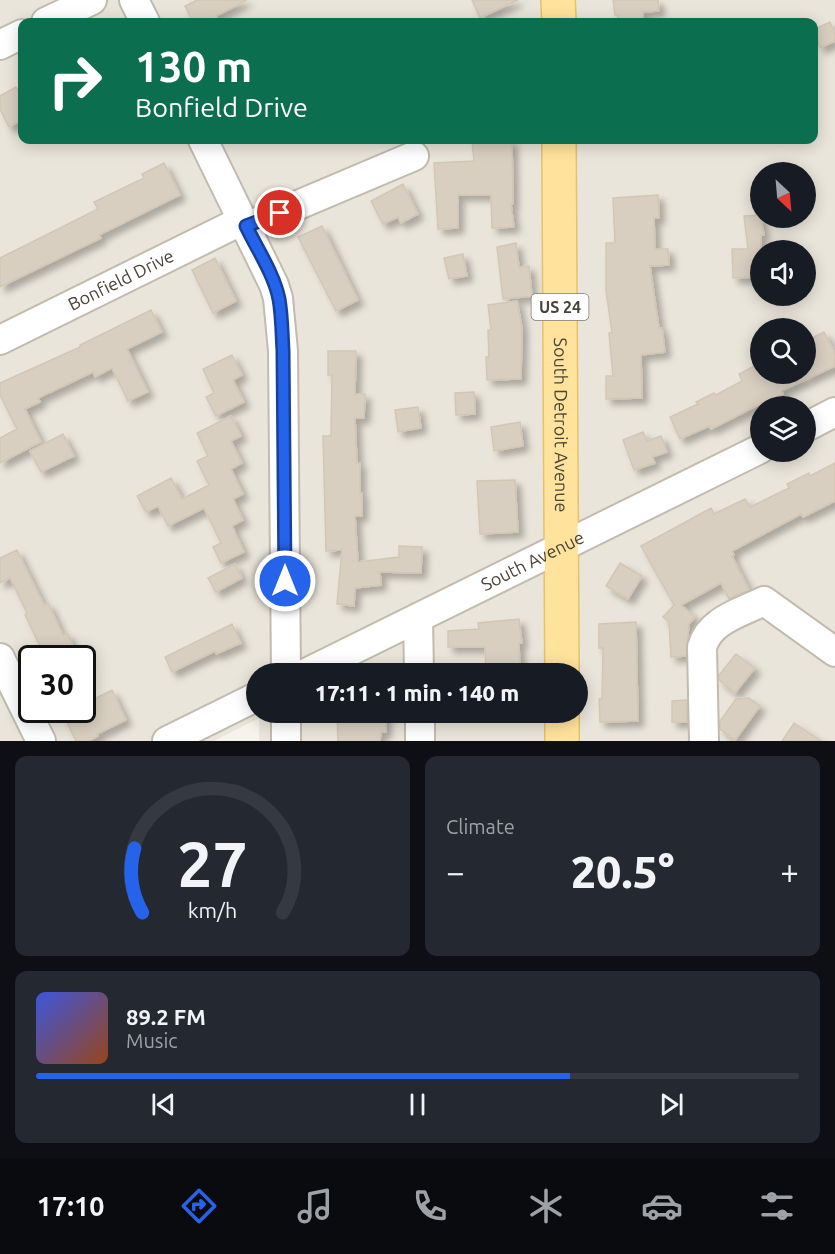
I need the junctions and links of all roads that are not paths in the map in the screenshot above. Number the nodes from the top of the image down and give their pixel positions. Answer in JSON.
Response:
{"nodes":[{"id":1,"x":92,"y":0,"type":"edge"},
{"id":2,"x":134,"y":0,"type":"edge"},
{"id":3,"x":558,"y":0,"type":"edge"},
{"id":4,"x":54,"y":18,"type":"edge"},
{"id":5,"x":143,"y":18,"type":"edge"},
{"id":6,"x":559,"y":18,"type":"edge"},
{"id":7,"x":18,"y":36,"type":"edge"},
{"id":8,"x":0,"y":45,"type":"edge"},
{"id":9,"x":205,"y":144,"type":"edge"},
{"id":10,"x":559,"y":144,"type":"edge"},
{"id":11,"x":414,"y":156,"type":"dead end"},
{"id":12,"x":244,"y":223,"type":"junction"},
{"id":13,"x":0,"y":340,"type":"edge"},
{"id":14,"x":835,"y":412,"type":"edge"},
{"id":15,"x":816,"y":422,"type":"edge"},
{"id":16,"x":750,"y":454,"type":"edge"},
{"id":17,"x":562,"y":546,"type":"junction"},
{"id":18,"x":418,"y":618,"type":"junction"},
{"id":19,"x":835,"y":652,"type":"edge"},
{"id":20,"x":0,"y":658,"type":"edge"},
{"id":21,"x":286,"y":663,"type":"edge"},
{"id":22,"x":326,"y":663,"type":"edge"},
{"id":23,"x":419,"y":663,"type":"edge"},
{"id":24,"x":562,"y":663,"type":"edge"},
{"id":25,"x":246,"y":702,"type":"edge"},
{"id":26,"x":286,"y":723,"type":"edge"},
{"id":27,"x":420,"y":723,"type":"edge"},
{"id":28,"x":562,"y":723,"type":"edge"},
{"id":29,"x":40,"y":741,"type":"edge"},
{"id":30,"x":167,"y":741,"type":"edge"},
{"id":31,"x":286,"y":741,"type":"edge"},
{"id":32,"x":420,"y":741,"type":"edge"},
{"id":33,"x":562,"y":741,"type":"edge"},
{"id":34,"x":704,"y":741,"type":"edge"}],
"edges":[{"from":1,"to":4,"type":"street"},
{"from":2,"to":5,"type":"street"},
{"from":3,"to":6,"type":"main road"},
{"from":7,"to":8,"type":"street"},
{"from":9,"to":12,"type":"street"},
{"from":10,"to":17,"type":"main road","name":"South Detroit Avenue","number":"US 24"},
{"from":11,"to":12,"type":"street","name":"Bonfield Drive"},
{"from":12,"to":13,"type":"street","name":"Bonfield Drive"},
{"from":12,"to":21,"type":"street"},
{"from":14,"to":15,"type":"street"},
{"from":16,"to":17,"type":"street","name":"South Avenue"},
{"from":17,"to":18,"type":"street","name":"South Avenue"},
{"from":17,"to":24,"type":"main road","name":"South Detroit Avenue","number":"US 24"},
{"from":18,"to":22,"type":"street","name":"South Avenue"},
{"from":18,"to":23,"type":"street"},
{"from":19,"to":34,"type":"street"},
{"from":20,"to":29,"type":"street"},
{"from":25,"to":30,"type":"street"},
{"from":26,"to":31,"type":"street"},
{"from":27,"to":32,"type":"street"},
{"from":28,"to":33,"type":"main road"}]}
